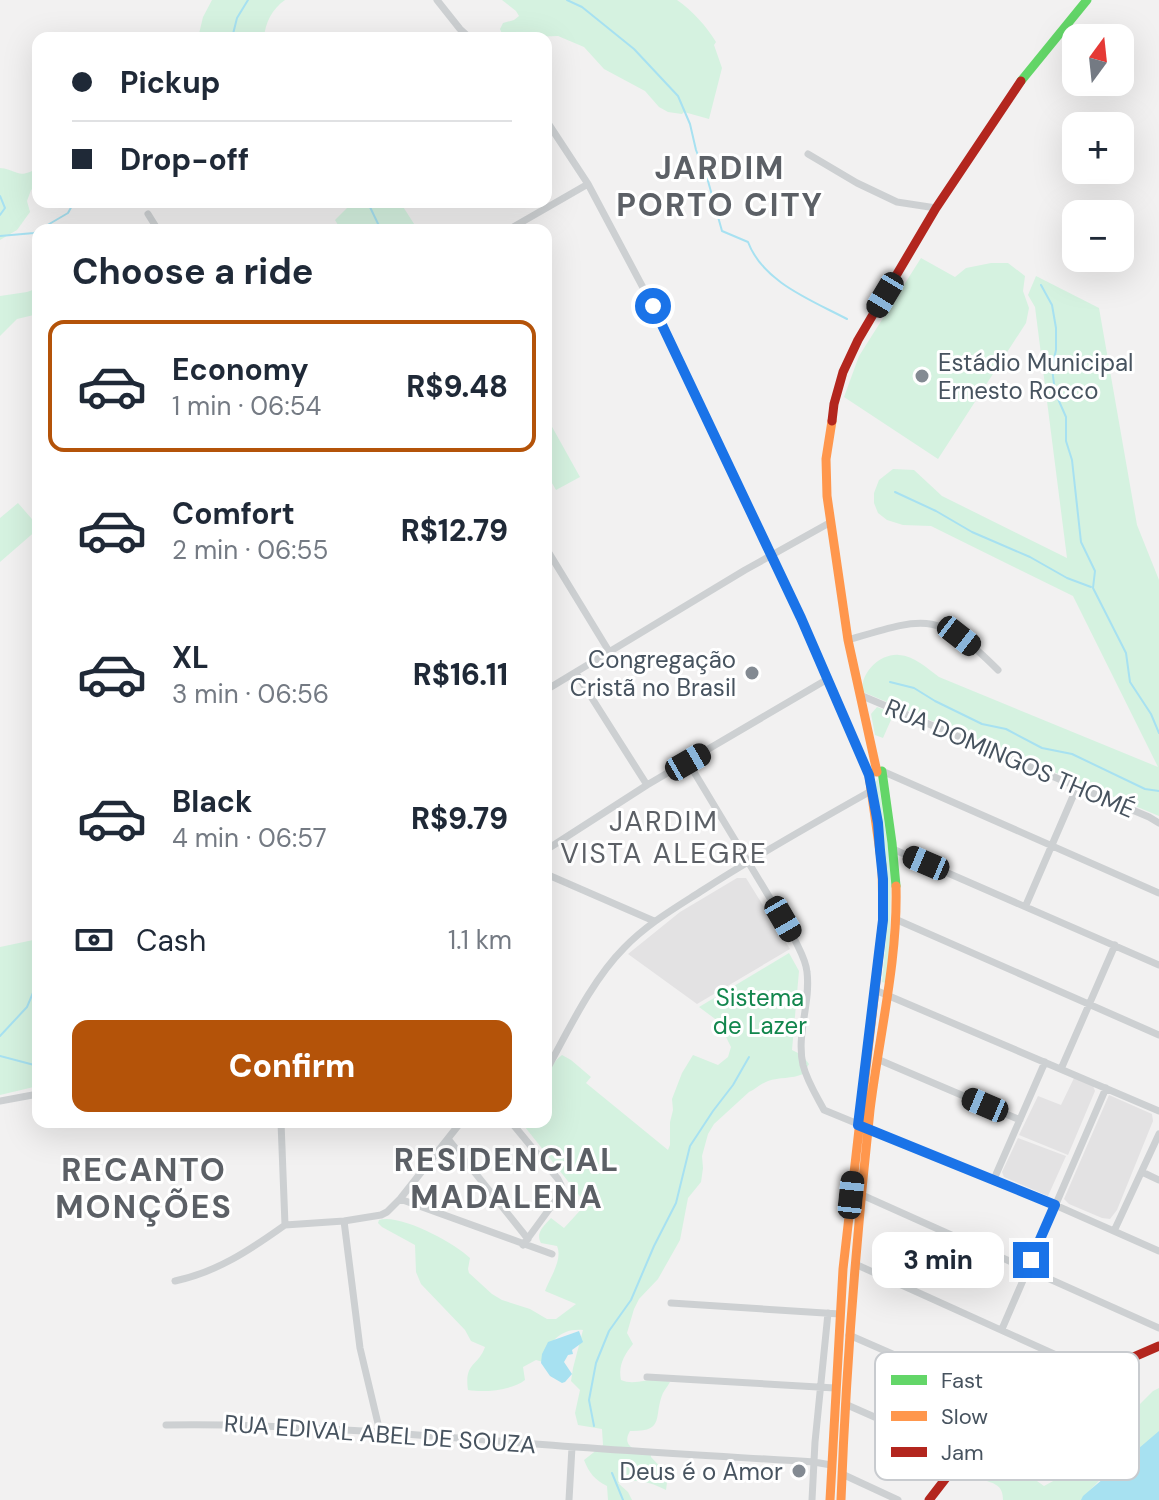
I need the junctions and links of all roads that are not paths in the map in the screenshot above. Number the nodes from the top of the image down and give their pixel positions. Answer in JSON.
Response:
{"nodes":[{"id":1,"x":437,"y":0,"type":"edge"},
{"id":2,"x":1087,"y":0,"type":"edge"},
{"id":3,"x":463,"y":32,"type":"edge"},
{"id":4,"x":552,"y":129,"type":"edge"},
{"id":5,"x":808,"y":154,"type":"dead end"},
{"id":6,"x":588,"y":184,"type":"junction"},
{"id":7,"x":552,"y":205,"type":"edge"},
{"id":8,"x":546,"y":208,"type":"edge"},
{"id":9,"x":936,"y":208,"type":"junction"},
{"id":10,"x":148,"y":214,"type":"dead end"},
{"id":11,"x":154,"y":224,"type":"edge"},
{"id":12,"x":518,"y":224,"type":"edge"},
{"id":13,"x":831,"y":522,"type":"junction"},
{"id":14,"x":771,"y":555,"type":"junction"},
{"id":15,"x":552,"y":558,"type":"edge"},
{"id":16,"x":848,"y":640,"type":"junction"},
{"id":17,"x":610,"y":653,"type":"junction"},
{"id":18,"x":998,"y":670,"type":"dead end"},
{"id":19,"x":576,"y":673,"type":"junction"},
{"id":20,"x":826,"y":680,"type":"junction"},
{"id":21,"x":552,"y":685,"type":"edge"},
{"id":22,"x":860,"y":695,"type":"junction"},
{"id":23,"x":688,"y":762,"type":"junction"},
{"id":24,"x":876,"y":773,"type":"junction"},
{"id":25,"x":647,"y":785,"type":"junction"},
{"id":26,"x":1077,"y":787,"type":"junction"},
{"id":27,"x":871,"y":791,"type":"junction"},
{"id":28,"x":1159,"y":823,"type":"edge"},
{"id":29,"x":552,"y":846,"type":"edge"},
{"id":30,"x":1051,"y":847,"type":"junction"},
{"id":31,"x":895,"y":850,"type":"junction"},
{"id":32,"x":748,"y":861,"type":"junction"},
{"id":33,"x":552,"y":877,"type":"edge"},
{"id":34,"x":1159,"y":893,"type":"edge"},
{"id":35,"x":1026,"y":905,"type":"junction"},
{"id":36,"x":895,"y":919,"type":"junction"},
{"id":37,"x":654,"y":921,"type":"junction"},
{"id":38,"x":1115,"y":945,"type":"junction"},
{"id":39,"x":1159,"y":965,"type":"edge"},
{"id":40,"x":875,"y":990,"type":"junction"},
{"id":41,"x":887,"y":994,"type":"junction"},
{"id":42,"x":1089,"y":1003,"type":"junction"},
{"id":43,"x":1159,"y":1035,"type":"edge"},
{"id":44,"x":552,"y":1059,"type":"edge"},
{"id":45,"x":877,"y":1059,"type":"junction"},
{"id":46,"x":1045,"y":1062,"type":"junction"},
{"id":47,"x":1061,"y":1069,"type":"junction"},
{"id":48,"x":1106,"y":1088,"type":"junction"},
{"id":49,"x":32,"y":1095,"type":"edge"},
{"id":50,"x":0,"y":1101,"type":"edge"},
{"id":51,"x":1159,"y":1111,"type":"edge"},
{"id":52,"x":1020,"y":1120,"type":"junction"},
{"id":53,"x":863,"y":1127,"type":"junction"},
{"id":54,"x":281,"y":1128,"type":"edge"},
{"id":55,"x":456,"y":1128,"type":"edge"},
{"id":56,"x":516,"y":1128,"type":"edge"},
{"id":57,"x":1159,"y":1134,"type":"edge"},
{"id":58,"x":448,"y":1139,"type":"junction"},
{"id":59,"x":1142,"y":1172,"type":"junction"},
{"id":60,"x":994,"y":1179,"type":"junction"},
{"id":61,"x":1159,"y":1180,"type":"edge"},
{"id":62,"x":862,"y":1195,"type":"junction"},
{"id":63,"x":400,"y":1199,"type":"junction"},
{"id":64,"x":1055,"y":1205,"type":"junction"},
{"id":65,"x":344,"y":1221,"type":"junction"},
{"id":66,"x":285,"y":1225,"type":"junction"},
{"id":67,"x":1114,"y":1231,"type":"junction"},
{"id":68,"x":526,"y":1242,"type":"junction"},
{"id":69,"x":1159,"y":1251,"type":"edge"},
{"id":70,"x":552,"y":1254,"type":"dead end"},
{"id":71,"x":855,"y":1264,"type":"junction"},
{"id":72,"x":1028,"y":1268,"type":"junction"},
{"id":73,"x":175,"y":1281,"type":"dead end"},
{"id":74,"x":671,"y":1303,"type":"dead end"},
{"id":75,"x":828,"y":1313,"type":"junction"},
{"id":76,"x":840,"y":1314,"type":"junction"},
{"id":77,"x":1159,"y":1328,"type":"edge"},
{"id":78,"x":1002,"y":1329,"type":"junction"},
{"id":79,"x":849,"y":1335,"type":"junction"},
{"id":80,"x":1159,"y":1346,"type":"edge"},
{"id":81,"x":888,"y":1352,"type":"edge"},
{"id":82,"x":1051,"y":1352,"type":"edge"},
{"id":83,"x":1139,"y":1355,"type":"edge"},
{"id":84,"x":647,"y":1377,"type":"dead end"},
{"id":85,"x":820,"y":1387,"type":"junction"},
{"id":86,"x":835,"y":1388,"type":"junction"},
{"id":87,"x":845,"y":1404,"type":"junction"},
{"id":88,"x":875,"y":1417,"type":"edge"},
{"id":89,"x":166,"y":1425,"type":"dead end"},
{"id":90,"x":380,"y":1432,"type":"junction"},
{"id":91,"x":572,"y":1447,"type":"junction"},
{"id":92,"x":814,"y":1462,"type":"junction"},
{"id":93,"x":831,"y":1465,"type":"junction"},
{"id":94,"x":842,"y":1474,"type":"junction"},
{"id":95,"x":944,"y":1480,"type":"edge"},
{"id":96,"x":569,"y":1500,"type":"edge"},
{"id":97,"x":812,"y":1500,"type":"edge"},
{"id":98,"x":830,"y":1500,"type":"edge"},
{"id":99,"x":841,"y":1500,"type":"edge"},
{"id":100,"x":898,"y":1500,"type":"edge"},
{"id":101,"x":929,"y":1500,"type":"edge"}],
"edges":[{"from":1,"to":3,"type":"street"},
{"from":2,"to":9,"type":"main road"},
{"from":4,"to":6,"type":"street"},
{"from":5,"to":9,"type":"street"},
{"from":6,"to":7,"type":"street"},
{"from":6,"to":14,"type":"street"},
{"from":8,"to":12,"type":"street"},
{"from":9,"to":13,"type":"main road"},
{"from":10,"to":11,"type":"street"},
{"from":13,"to":14,"type":"street"},
{"from":13,"to":16,"type":"main road"},
{"from":14,"to":17,"type":"street"},
{"from":14,"to":20,"type":"street"},
{"from":15,"to":17,"type":"street"},
{"from":16,"to":18,"type":"street"},
{"from":16,"to":22,"type":"main road"},
{"from":17,"to":19,"type":"street"},
{"from":19,"to":21,"type":"street"},
{"from":19,"to":25,"type":"street"},
{"from":20,"to":23,"type":"street"},
{"from":20,"to":24,"type":"street"},
{"from":22,"to":24,"type":"main road"},
{"from":22,"to":26,"type":"street","name":"RUA DOMINGOS THOMÉ"},
{"from":23,"to":25,"type":"street"},
{"from":23,"to":32,"type":"street"},
{"from":24,"to":27,"type":"main road"},
{"from":24,"to":30,"type":"street"},
{"from":24,"to":31,"type":"main road"},
{"from":25,"to":29,"type":"street"},
{"from":26,"to":28,"type":"street","name":"RUA DOMINGOS THOMÉ"},
{"from":26,"to":30,"type":"street"},
{"from":27,"to":32,"type":"street"},
{"from":27,"to":40,"type":"main road"},
{"from":30,"to":34,"type":"street"},
{"from":30,"to":35,"type":"street"},
{"from":31,"to":35,"type":"street"},
{"from":31,"to":36,"type":"main road"},
{"from":32,"to":37,"type":"street"},
{"from":32,"to":53,"type":"street"},
{"from":33,"to":37,"type":"street"},
{"from":35,"to":38,"type":"street"},
{"from":36,"to":41,"type":"main road"},
{"from":36,"to":42,"type":"street"},
{"from":37,"to":44,"type":"street"},
{"from":38,"to":39,"type":"street"},
{"from":38,"to":42,"type":"street"},
{"from":40,"to":41,"type":"street"},
{"from":40,"to":53,"type":"main road"},
{"from":41,"to":45,"type":"main road"},
{"from":41,"to":46,"type":"street"},
{"from":42,"to":43,"type":"street"},
{"from":42,"to":47,"type":"street"},
{"from":45,"to":52,"type":"street"},
{"from":45,"to":53,"type":"main road"},
{"from":46,"to":47,"type":"street"},
{"from":46,"to":52,"type":"street"},
{"from":47,"to":48,"type":"street"},
{"from":48,"to":51,"type":"street"},
{"from":48,"to":64,"type":"street"},
{"from":49,"to":50,"type":"street"},
{"from":52,"to":60,"type":"street"},
{"from":53,"to":60,"type":"street"},
{"from":53,"to":62,"type":"main road"},
{"from":53,"to":76,"type":"main road"},
{"from":54,"to":66,"type":"street"},
{"from":55,"to":58,"type":"street"},
{"from":56,"to":68,"type":"street"},
{"from":57,"to":59,"type":"street"},
{"from":58,"to":63,"type":"street"},
{"from":58,"to":68,"type":"street"},
{"from":59,"to":61,"type":"street"},
{"from":59,"to":67,"type":"street"},
{"from":60,"to":64,"type":"street"},
{"from":62,"to":71,"type":"main road"},
{"from":62,"to":72,"type":"street"},
{"from":63,"to":65,"type":"street"},
{"from":63,"to":68,"type":"street"},
{"from":64,"to":67,"type":"street"},
{"from":64,"to":72,"type":"street"},
{"from":65,"to":66,"type":"street"},
{"from":65,"to":90,"type":"street"},
{"from":66,"to":73,"type":"street"},
{"from":67,"to":69,"type":"street"},
{"from":68,"to":70,"type":"street"},
{"from":71,"to":78,"type":"street"},
{"from":71,"to":79,"type":"main road"},
{"from":72,"to":77,"type":"street"},
{"from":72,"to":78,"type":"street"},
{"from":74,"to":75,"type":"street"},
{"from":75,"to":76,"type":"street"},
{"from":75,"to":85,"type":"street"},
{"from":76,"to":86,"type":"main road"},
{"from":78,"to":82,"type":"street"},
{"from":79,"to":81,"type":"street"},
{"from":79,"to":87,"type":"main road"},
{"from":80,"to":83,"type":"main road"},
{"from":84,"to":85,"type":"street"},
{"from":85,"to":86,"type":"street"},
{"from":85,"to":92,"type":"street"},
{"from":86,"to":93,"type":"main road"},
{"from":87,"to":88,"type":"street"},
{"from":87,"to":94,"type":"main road"},
{"from":89,"to":90,"type":"street","name":"RUA EDIVAL ABEL DE SOUZA"},
{"from":90,"to":91,"type":"street","name":"RUA EDIVAL ABEL DE SOUZA"},
{"from":91,"to":92,"type":"street","name":"RUA EDIVAL ABEL DE SOUZA"},
{"from":91,"to":96,"type":"street"},
{"from":92,"to":93,"type":"street","name":"RUA EDIVAL ABEL DE SOUZA"},
{"from":92,"to":97,"type":"street"},
{"from":93,"to":98,"type":"main road"},
{"from":94,"to":99,"type":"main road"},
{"from":94,"to":100,"type":"street"},
{"from":95,"to":101,"type":"main road"}]}
